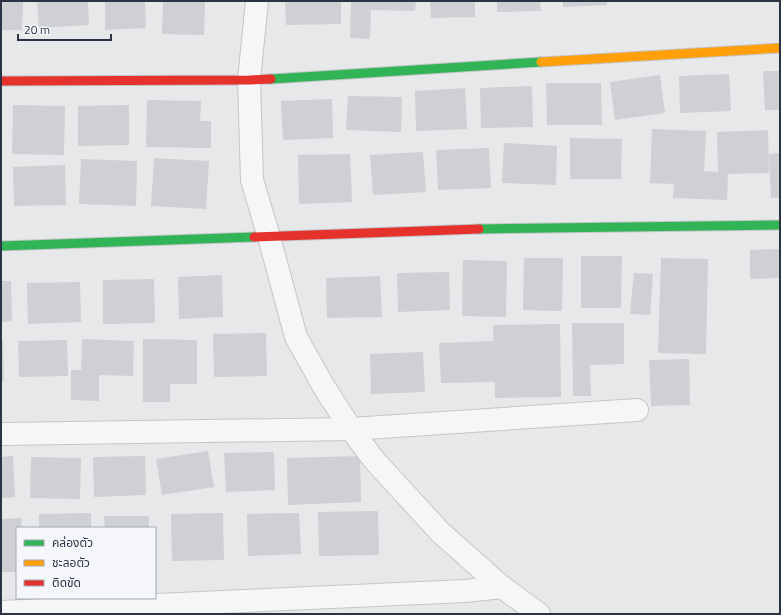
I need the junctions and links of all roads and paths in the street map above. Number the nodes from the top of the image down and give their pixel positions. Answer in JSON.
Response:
{"nodes":[{"id":1,"x":258,"y":1,"type":"edge"},
{"id":2,"x":780,"y":48,"type":"edge"},
{"id":3,"x":249,"y":80,"type":"junction"},
{"id":4,"x":1,"y":81,"type":"edge"},
{"id":5,"x":780,"y":225,"type":"edge"},
{"id":6,"x":270,"y":237,"type":"junction"},
{"id":7,"x":1,"y":246,"type":"edge"},
{"id":8,"x":637,"y":410,"type":"dead end"},
{"id":9,"x":351,"y":429,"type":"junction"},
{"id":10,"x":1,"y":434,"type":"edge"},
{"id":11,"x":502,"y":587,"type":"junction"},
{"id":12,"x":1,"y":612,"type":"edge"},
{"id":13,"x":539,"y":614,"type":"edge"}],
"edges":[{"from":1,"to":3,"type":"street"},
{"from":2,"to":3,"type":"street"},
{"from":3,"to":4,"type":"street"},
{"from":3,"to":6,"type":"street"},
{"from":5,"to":6,"type":"street"},
{"from":6,"to":7,"type":"street"},
{"from":6,"to":9,"type":"street"},
{"from":8,"to":9,"type":"street"},
{"from":9,"to":10,"type":"street"},
{"from":9,"to":11,"type":"street"},
{"from":11,"to":12,"type":"street"},
{"from":11,"to":13,"type":"street"}]}
